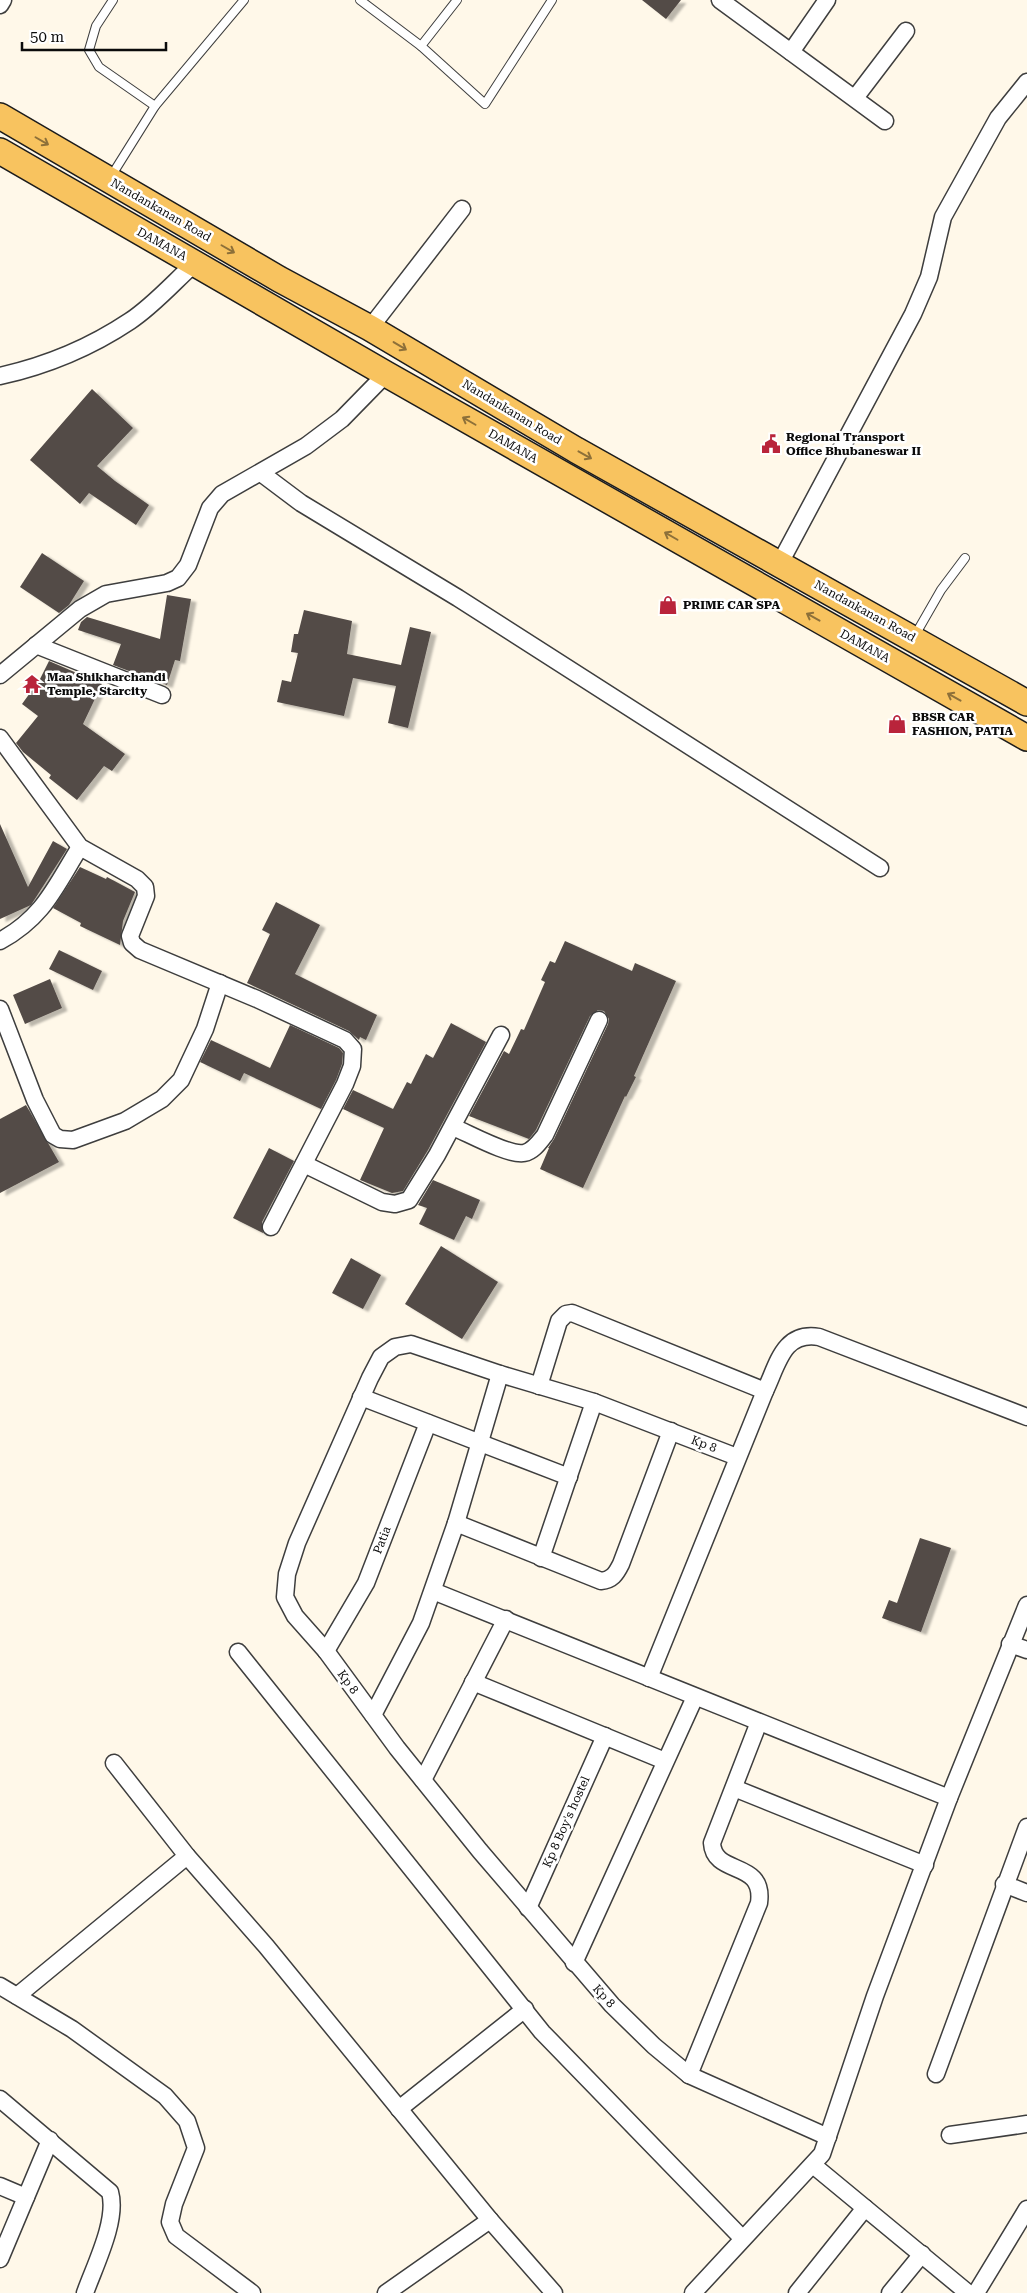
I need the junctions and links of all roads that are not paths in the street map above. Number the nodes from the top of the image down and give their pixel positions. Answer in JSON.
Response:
{"nodes":[{"id":1,"x":3,"y":0,"type":"edge"},
{"id":2,"x":113,"y":0,"type":"edge"},
{"id":3,"x":244,"y":0,"type":"edge"},
{"id":4,"x":360,"y":0,"type":"edge"},
{"id":5,"x":457,"y":0,"type":"edge"},
{"id":6,"x":552,"y":0,"type":"edge"},
{"id":7,"x":720,"y":0,"type":"edge"},
{"id":8,"x":827,"y":0,"type":"edge"},
{"id":9,"x":0,"y":5,"type":"edge"},
{"id":10,"x":906,"y":31,"type":"dead end"},
{"id":11,"x":420,"y":46,"type":"junction"},
{"id":12,"x":791,"y":52,"type":"junction"},
{"id":13,"x":1027,"y":82,"type":"edge"},
{"id":14,"x":855,"y":98,"type":"junction"},
{"id":15,"x":155,"y":106,"type":"junction"},
{"id":16,"x":0,"y":116,"type":"edge"},
{"id":17,"x":885,"y":121,"type":"dead end"},
{"id":18,"x":0,"y":151,"type":"edge"},
{"id":19,"x":109,"y":180,"type":"junction"},
{"id":20,"x":462,"y":209,"type":"dead end"},
{"id":21,"x":195,"y":263,"type":"junction"},
{"id":22,"x":370,"y":328,"type":"junction"},
{"id":23,"x":386,"y":374,"type":"junction"},
{"id":24,"x":0,"y":376,"type":"edge"},
{"id":25,"x":261,"y":473,"type":"junction"},
{"id":26,"x":965,"y":558,"type":"dead end"},
{"id":27,"x":780,"y":563,"type":"junction"},
{"id":28,"x":912,"y":638,"type":"junction"},
{"id":29,"x":36,"y":645,"type":"junction"},
{"id":30,"x":0,"y":675,"type":"edge"},
{"id":31,"x":162,"y":695,"type":"dead end"},
{"id":32,"x":1027,"y":703,"type":"edge"},
{"id":33,"x":0,"y":738,"type":"edge"},
{"id":34,"x":1027,"y":738,"type":"edge"},
{"id":35,"x":80,"y":847,"type":"junction"},
{"id":36,"x":880,"y":868,"type":"dead end"},
{"id":37,"x":0,"y":941,"type":"edge"},
{"id":38,"x":220,"y":983,"type":"junction"},
{"id":39,"x":0,"y":1009,"type":"edge"},
{"id":40,"x":599,"y":1020,"type":"dead end"},
{"id":41,"x":501,"y":1035,"type":"dead end"},
{"id":42,"x":453,"y":1127,"type":"junction"},
{"id":43,"x":304,"y":1164,"type":"junction"},
{"id":44,"x":270,"y":1228,"type":"dead end"},
{"id":45,"x":500,"y":1374,"type":"junction"},
{"id":46,"x":539,"y":1386,"type":"junction"},
{"id":47,"x":765,"y":1391,"type":"junction"},
{"id":48,"x":362,"y":1397,"type":"junction"},
{"id":49,"x":594,"y":1402,"type":"junction"},
{"id":50,"x":1027,"y":1417,"type":"edge"},
{"id":51,"x":428,"y":1423,"type":"junction"},
{"id":52,"x":671,"y":1431,"type":"junction"},
{"id":53,"x":479,"y":1442,"type":"junction"},
{"id":54,"x":738,"y":1457,"type":"junction"},
{"id":55,"x":569,"y":1477,"type":"junction"},
{"id":56,"x":456,"y":1523,"type":"junction"},
{"id":57,"x":541,"y":1558,"type":"junction"},
{"id":58,"x":432,"y":1590,"type":"junction"},
{"id":59,"x":1027,"y":1605,"type":"edge"},
{"id":60,"x":506,"y":1619,"type":"junction"},
{"id":61,"x":1010,"y":1644,"type":"junction"},
{"id":62,"x":1027,"y":1650,"type":"edge"},
{"id":63,"x":326,"y":1651,"type":"junction"},
{"id":64,"x":238,"y":1652,"type":"dead end"},
{"id":65,"x":649,"y":1678,"type":"junction"},
{"id":66,"x":473,"y":1682,"type":"junction"},
{"id":67,"x":695,"y":1697,"type":"junction"},
{"id":68,"x":373,"y":1715,"type":"junction"},
{"id":69,"x":760,"y":1722,"type":"junction"},
{"id":70,"x":605,"y":1736,"type":"junction"},
{"id":71,"x":665,"y":1761,"type":"junction"},
{"id":72,"x":114,"y":1763,"type":"dead end"},
{"id":73,"x":423,"y":1780,"type":"junction"},
{"id":74,"x":734,"y":1788,"type":"junction"},
{"id":75,"x":949,"y":1798,"type":"junction"},
{"id":76,"x":1027,"y":1826,"type":"edge"},
{"id":77,"x":187,"y":1856,"type":"junction"},
{"id":78,"x":924,"y":1865,"type":"junction"},
{"id":79,"x":1004,"y":1884,"type":"junction"},
{"id":80,"x":1027,"y":1893,"type":"edge"},
{"id":81,"x":528,"y":1908,"type":"junction"},
{"id":82,"x":574,"y":1963,"type":"junction"},
{"id":83,"x":0,"y":1986,"type":"edge"},
{"id":84,"x":16,"y":1996,"type":"junction"},
{"id":85,"x":525,"y":2009,"type":"junction"},
{"id":86,"x":936,"y":2074,"type":"dead end"},
{"id":87,"x":689,"y":2075,"type":"junction"},
{"id":88,"x":0,"y":2099,"type":"edge"},
{"id":89,"x":399,"y":2109,"type":"junction"},
{"id":90,"x":1027,"y":2124,"type":"edge"},
{"id":91,"x":950,"y":2135,"type":"dead end"},
{"id":92,"x":828,"y":2137,"type":"junction"},
{"id":93,"x":50,"y":2140,"type":"junction"},
{"id":94,"x":813,"y":2165,"type":"junction"},
{"id":95,"x":0,"y":2186,"type":"edge"},
{"id":96,"x":26,"y":2197,"type":"junction"},
{"id":97,"x":865,"y":2208,"type":"junction"},
{"id":98,"x":1027,"y":2209,"type":"edge"},
{"id":99,"x":490,"y":2220,"type":"junction"},
{"id":100,"x":742,"y":2238,"type":"junction"},
{"id":101,"x":922,"y":2254,"type":"junction"},
{"id":102,"x":0,"y":2259,"type":"edge"},
{"id":103,"x":85,"y":2293,"type":"edge"},
{"id":104,"x":252,"y":2293,"type":"edge"},
{"id":105,"x":386,"y":2293,"type":"edge"},
{"id":106,"x":554,"y":2293,"type":"edge"},
{"id":107,"x":693,"y":2293,"type":"edge"},
{"id":108,"x":797,"y":2293,"type":"edge"},
{"id":109,"x":890,"y":2293,"type":"edge"},
{"id":110,"x":968,"y":2293,"type":"edge"},
{"id":111,"x":976,"y":2293,"type":"edge"}],
"edges":[{"from":1,"to":9,"type":"street"},
{"from":2,"to":15,"type":"lane"},
{"from":3,"to":15,"type":"lane"},
{"from":4,"to":11,"type":"lane"},
{"from":5,"to":11,"type":"lane"},
{"from":6,"to":11,"type":"lane"},
{"from":7,"to":12,"type":"street"},
{"from":8,"to":12,"type":"street"},
{"from":10,"to":14,"type":"street"},
{"from":12,"to":14,"type":"street"},
{"from":13,"to":27,"type":"street"},
{"from":14,"to":17,"type":"street"},
{"from":15,"to":19,"type":"lane"},
{"from":16,"to":19,"type":"main road","name":"Nandankanan Road","one_way":true},
{"from":18,"to":21,"type":"main road","name":"DAMANA"},
{"from":19,"to":22,"type":"main road","name":"Nandankanan Road","one_way":true},
{"from":20,"to":22,"type":"street"},
{"from":21,"to":23,"type":"main road","name":"DAMANA"},
{"from":21,"to":24,"type":"street"},
{"from":22,"to":27,"type":"main road","name":"Nandankanan Road","one_way":true},
{"from":23,"to":25,"type":"street"},
{"from":34,"to":23,"type":"main road","name":"DAMANA","one_way":true},
{"from":25,"to":29,"type":"street"},
{"from":25,"to":36,"type":"street"},
{"from":26,"to":28,"type":"lane"},
{"from":27,"to":28,"type":"main road","name":"Nandankanan Road"},
{"from":28,"to":32,"type":"main road","name":"Nandankanan Road"},
{"from":29,"to":30,"type":"street"},
{"from":29,"to":31,"type":"street"},
{"from":33,"to":35,"type":"street"},
{"from":35,"to":37,"type":"street"},
{"from":35,"to":38,"type":"street"},
{"from":38,"to":39,"type":"street"},
{"from":38,"to":43,"type":"street"},
{"from":40,"to":42,"type":"street"},
{"from":41,"to":42,"type":"street"},
{"from":42,"to":43,"type":"street"},
{"from":43,"to":44,"type":"street"},
{"from":45,"to":46,"type":"street","name":"Kp 8"},
{"from":45,"to":48,"type":"street","name":"Kp 8"},
{"from":45,"to":53,"type":"street"},
{"from":46,"to":47,"type":"street"},
{"from":46,"to":49,"type":"street","name":"Kp 8"},
{"from":47,"to":50,"type":"street"},
{"from":47,"to":54,"type":"street"},
{"from":48,"to":51,"type":"street"},
{"from":48,"to":63,"type":"street","name":"Kp 8"},
{"from":49,"to":52,"type":"street","name":"Kp 8"},
{"from":49,"to":55,"type":"street"},
{"from":51,"to":53,"type":"street"},
{"from":51,"to":63,"type":"street","name":"Patia"},
{"from":52,"to":54,"type":"street","name":"Kp 8"},
{"from":52,"to":57,"type":"street"},
{"from":53,"to":55,"type":"street"},
{"from":53,"to":56,"type":"street"},
{"from":54,"to":65,"type":"street"},
{"from":55,"to":57,"type":"street"},
{"from":56,"to":57,"type":"street"},
{"from":56,"to":58,"type":"street"},
{"from":58,"to":60,"type":"street"},
{"from":58,"to":68,"type":"street"},
{"from":59,"to":61,"type":"street"},
{"from":60,"to":65,"type":"street"},
{"from":60,"to":66,"type":"street"},
{"from":61,"to":62,"type":"street"},
{"from":61,"to":75,"type":"street"},
{"from":63,"to":68,"type":"street","name":"Kp 8"},
{"from":64,"to":85,"type":"street"},
{"from":65,"to":67,"type":"street"},
{"from":66,"to":70,"type":"street"},
{"from":66,"to":73,"type":"street"},
{"from":67,"to":69,"type":"street"},
{"from":67,"to":71,"type":"street"},
{"from":68,"to":73,"type":"street","name":"Kp 8"},
{"from":69,"to":74,"type":"street"},
{"from":69,"to":75,"type":"street"},
{"from":70,"to":71,"type":"street"},
{"from":70,"to":81,"type":"street","name":"Kp 8 Boy's hostel"},
{"from":71,"to":82,"type":"street"},
{"from":72,"to":77,"type":"street"},
{"from":73,"to":81,"type":"street","name":"Kp 8"},
{"from":74,"to":78,"type":"street"},
{"from":74,"to":87,"type":"street"},
{"from":75,"to":78,"type":"street"},
{"from":76,"to":79,"type":"street"},
{"from":77,"to":84,"type":"street"},
{"from":77,"to":89,"type":"street"},
{"from":78,"to":92,"type":"street"},
{"from":79,"to":80,"type":"street"},
{"from":79,"to":86,"type":"street"},
{"from":81,"to":82,"type":"street","name":"Kp 8"},
{"from":82,"to":87,"type":"street","name":"Kp 8"},
{"from":83,"to":84,"type":"street"},
{"from":84,"to":104,"type":"street"},
{"from":85,"to":89,"type":"street"},
{"from":85,"to":100,"type":"street"},
{"from":87,"to":92,"type":"street","name":"Kp 8"},
{"from":88,"to":93,"type":"street"},
{"from":89,"to":99,"type":"street"},
{"from":90,"to":91,"type":"street"},
{"from":92,"to":94,"type":"street"},
{"from":93,"to":96,"type":"street"},
{"from":93,"to":103,"type":"street"},
{"from":94,"to":97,"type":"street"},
{"from":94,"to":100,"type":"street"},
{"from":95,"to":96,"type":"street"},
{"from":96,"to":102,"type":"street"},
{"from":97,"to":101,"type":"street"},
{"from":97,"to":108,"type":"street"},
{"from":98,"to":111,"type":"street"},
{"from":99,"to":105,"type":"street"},
{"from":99,"to":106,"type":"street"},
{"from":100,"to":107,"type":"street"},
{"from":101,"to":109,"type":"street"},
{"from":101,"to":110,"type":"street"}]}
